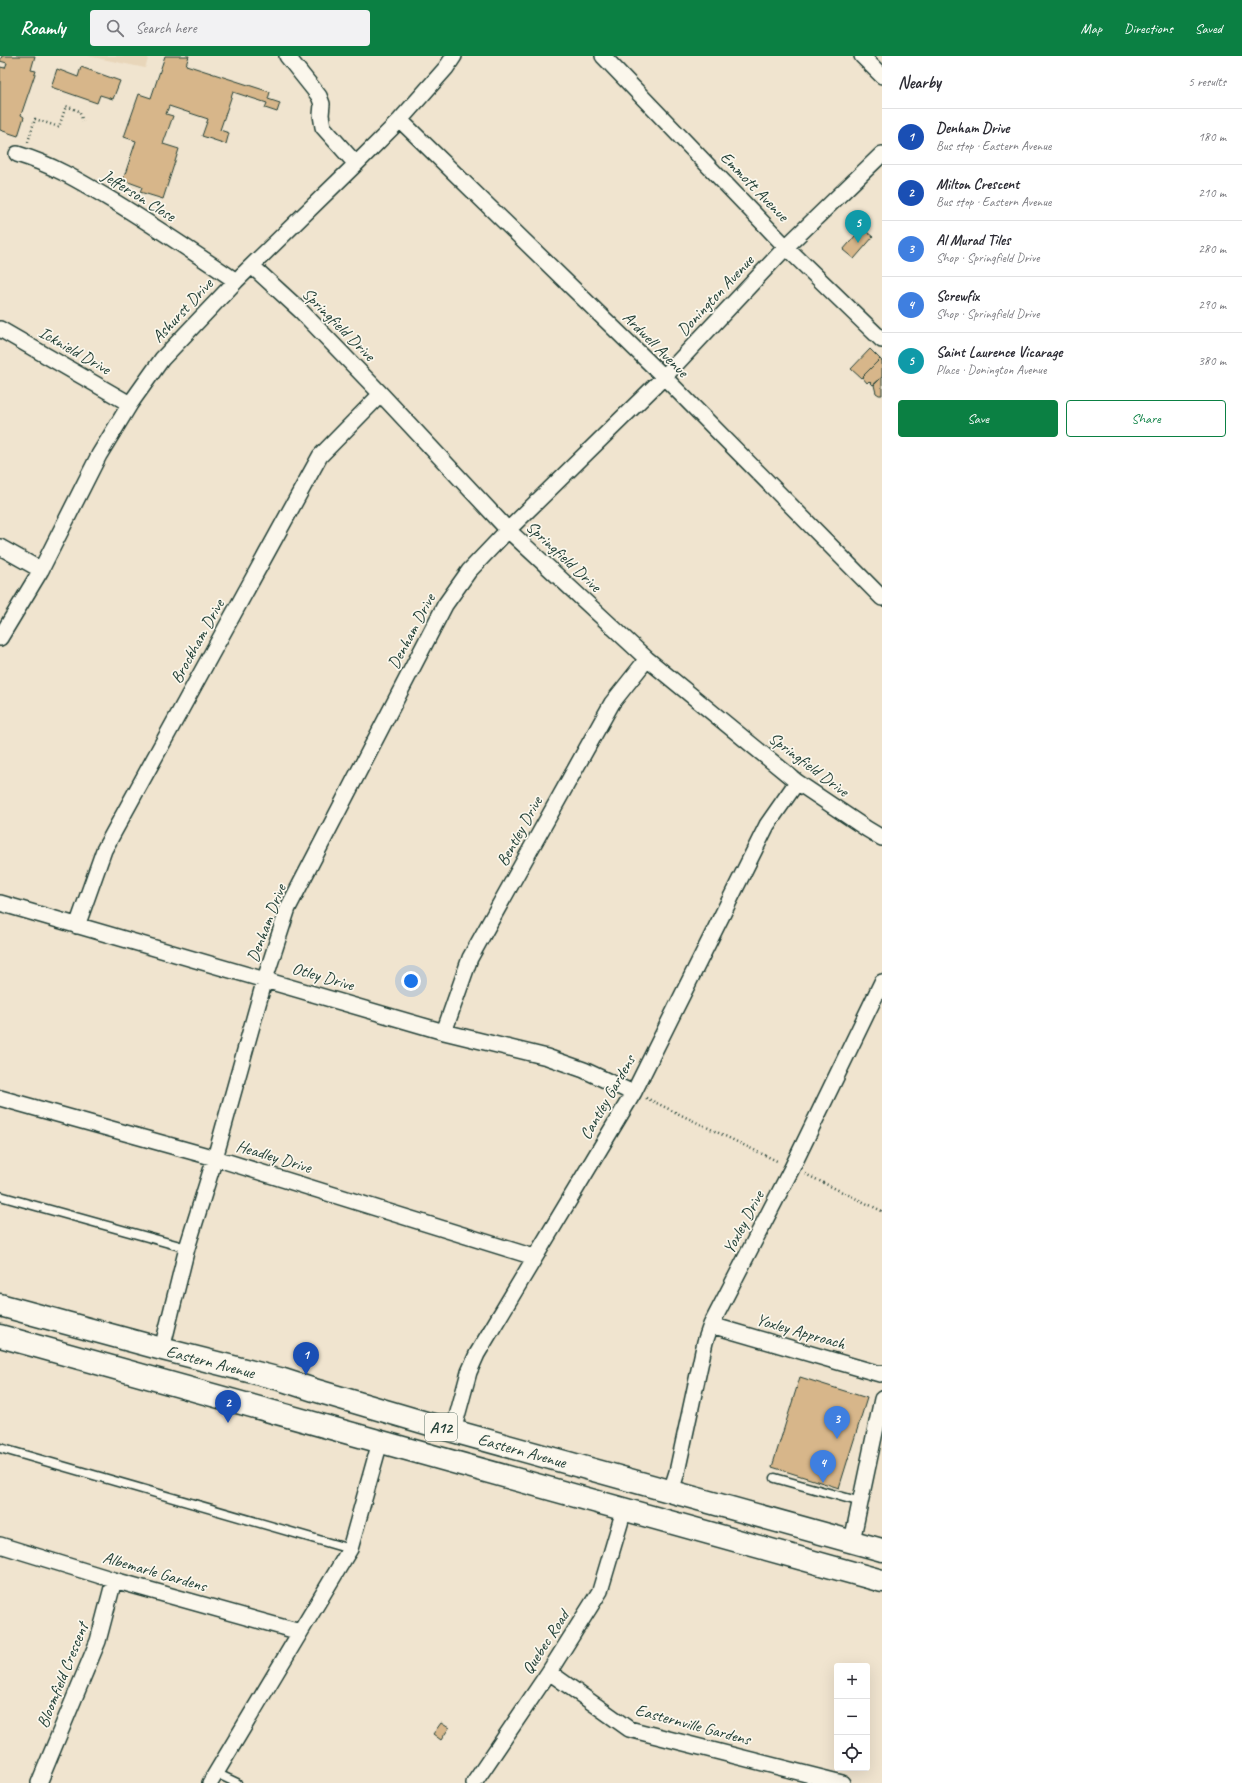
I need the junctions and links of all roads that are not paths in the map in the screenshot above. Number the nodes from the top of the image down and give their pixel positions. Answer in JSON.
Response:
{"nodes":[{"id":1,"x":287,"y":56,"type":"edge"},
{"id":2,"x":454,"y":56,"type":"edge"},
{"id":3,"x":604,"y":56,"type":"edge"},
{"id":4,"x":862,"y":56,"type":"edge"},
{"id":5,"x":882,"y":76,"type":"edge"},
{"id":6,"x":400,"y":120,"type":"junction"},
{"id":7,"x":882,"y":154,"type":"edge"},
{"id":8,"x":20,"y":155,"type":"road end"},
{"id":9,"x":356,"y":164,"type":"junction"},
{"id":10,"x":786,"y":247,"type":"junction"},
{"id":11,"x":252,"y":266,"type":"junction"},
{"id":12,"x":236,"y":281,"type":"junction"},
{"id":13,"x":0,"y":330,"type":"edge"},
{"id":14,"x":882,"y":340,"type":"edge"},
{"id":15,"x":664,"y":377,"type":"junction"},
{"id":16,"x":381,"y":394,"type":"junction"},
{"id":17,"x":130,"y":404,"type":"junction"},
{"id":18,"x":508,"y":530,"type":"junction"},
{"id":19,"x":0,"y":547,"type":"edge"},
{"id":20,"x":41,"y":570,"type":"junction"},
{"id":21,"x":882,"y":598,"type":"edge"},
{"id":22,"x":0,"y":638,"type":"edge"},
{"id":23,"x":647,"y":659,"type":"junction"},
{"id":24,"x":797,"y":782,"type":"junction"},
{"id":25,"x":882,"y":838,"type":"edge"},
{"id":26,"x":0,"y":903,"type":"edge"},
{"id":27,"x":77,"y":926,"type":"junction"},
{"id":28,"x":265,"y":979,"type":"junction"},
{"id":29,"x":882,"y":982,"type":"edge"},
{"id":30,"x":444,"y":1032,"type":"junction"},
{"id":31,"x":633,"y":1092,"type":"junction"},
{"id":32,"x":0,"y":1098,"type":"edge"},
{"id":33,"x":215,"y":1158,"type":"junction"},
{"id":34,"x":0,"y":1196,"type":"edge"},
{"id":35,"x":187,"y":1248,"type":"junction"},
{"id":36,"x":534,"y":1257,"type":"junction"},
{"id":37,"x":0,"y":1305,"type":"edge"},
{"id":38,"x":711,"y":1325,"type":"junction"},
{"id":39,"x":0,"y":1336,"type":"edge"},
{"id":40,"x":162,"y":1349,"type":"junction"},
{"id":41,"x":881,"y":1373,"type":"edge"},
{"id":42,"x":882,"y":1399,"type":"edge"},
{"id":43,"x":453,"y":1430,"type":"junction"},
{"id":44,"x":380,"y":1442,"type":"junction"},
{"id":45,"x":0,"y":1448,"type":"edge"},
{"id":46,"x":775,"y":1478,"type":"dead end"},
{"id":47,"x":671,"y":1491,"type":"junction"},
{"id":48,"x":861,"y":1502,"type":"junction"},
{"id":49,"x":624,"y":1510,"type":"junction"},
{"id":50,"x":852,"y":1541,"type":"junction"},
{"id":51,"x":0,"y":1545,"type":"edge"},
{"id":52,"x":350,"y":1549,"type":"junction"},
{"id":53,"x":882,"y":1550,"type":"edge"},
{"id":54,"x":114,"y":1580,"type":"junction"},
{"id":55,"x":882,"y":1580,"type":"edge"},
{"id":56,"x":300,"y":1632,"type":"junction"},
{"id":57,"x":549,"y":1672,"type":"junction"},
{"id":58,"x":213,"y":1778,"type":"edge"},
{"id":59,"x":38,"y":1783,"type":"edge"},
{"id":60,"x":237,"y":1783,"type":"edge"},
{"id":61,"x":474,"y":1783,"type":"edge"},
{"id":62,"x":842,"y":1783,"type":"edge"}],
"edges":[{"from":1,"to":9,"type":"street"},
{"from":2,"to":6,"type":"street","name":"Ashurst Drive"},
{"from":3,"to":10,"type":"street","name":"Emmott Avenue"},
{"from":4,"to":5,"type":"street"},
{"from":6,"to":9,"type":"street","name":"Ashurst Drive"},
{"from":6,"to":15,"type":"street","name":"Ardwell Avenue"},
{"from":7,"to":10,"type":"street","name":"Donington Avenue"},
{"from":8,"to":12,"type":"street","name":"Jefferson Close"},
{"from":9,"to":11,"type":"street","name":"Ashurst Drive"},
{"from":10,"to":14,"type":"street","name":"Emmott Avenue"},
{"from":10,"to":15,"type":"street","name":"Donington Avenue"},
{"from":11,"to":12,"type":"street","name":"Ashurst Drive"},
{"from":11,"to":16,"type":"street","name":"Springfield Drive"},
{"from":12,"to":17,"type":"street","name":"Ashurst Drive"},
{"from":13,"to":17,"type":"street","name":"Icknield Drive"},
{"from":15,"to":18,"type":"street","name":"Donington Avenue"},
{"from":15,"to":21,"type":"street","name":"Ardwell Avenue"},
{"from":16,"to":18,"type":"street","name":"Springfield Drive"},
{"from":16,"to":27,"type":"street","name":"Brockham Drive"},
{"from":17,"to":20,"type":"street","name":"Ashurst Drive"},
{"from":18,"to":23,"type":"street","name":"Springfield Drive"},
{"from":18,"to":28,"type":"street","name":"Denham Drive"},
{"from":19,"to":20,"type":"street"},
{"from":20,"to":22,"type":"street","name":"Ashurst Drive"},
{"from":23,"to":24,"type":"street","name":"Springfield Drive"},
{"from":23,"to":30,"type":"street","name":"Bentley Drive"},
{"from":24,"to":25,"type":"street","name":"Springfield Drive"},
{"from":24,"to":31,"type":"street","name":"Cantley Gardens"},
{"from":26,"to":27,"type":"street","name":"Otley Drive"},
{"from":27,"to":28,"type":"street","name":"Otley Drive"},
{"from":28,"to":30,"type":"street","name":"Otley Drive"},
{"from":28,"to":33,"type":"street","name":"Denham Drive"},
{"from":29,"to":38,"type":"street","name":"Yoxley Drive"},
{"from":30,"to":31,"type":"street","name":"Otley Drive"},
{"from":31,"to":36,"type":"street","name":"Cantley Gardens"},
{"from":32,"to":33,"type":"street","name":"Headley Drive"},
{"from":33,"to":35,"type":"street","name":"Denham Drive"},
{"from":33,"to":36,"type":"street","name":"Headley Drive"},
{"from":34,"to":35,"type":"lane"},
{"from":35,"to":40,"type":"street","name":"Denham Drive"},
{"from":36,"to":43,"type":"street","name":"Cantley Gardens"},
{"from":37,"to":40,"type":"highway","name":"Eastern Avenue","number":"A12"},
{"from":38,"to":41,"type":"street","name":"Yoxley Approach"},
{"from":38,"to":47,"type":"street","name":"Yoxley Drive"},
{"from":39,"to":44,"type":"highway","name":"Eastern Avenue","number":"A12"},
{"from":40,"to":43,"type":"highway","name":"Eastern Avenue","number":"A12"},
{"from":42,"to":48,"type":"street"},
{"from":43,"to":47,"type":"highway","name":"Eastern Avenue","number":"A12"},
{"from":44,"to":49,"type":"highway","name":"Eastern Avenue","number":"A12"},
{"from":44,"to":52,"type":"street"},
{"from":45,"to":52,"type":"lane"},
{"from":46,"to":48,"type":"lane"},
{"from":47,"to":50,"type":"highway","name":"Eastern Avenue","number":"A12"},
{"from":48,"to":50,"type":"street"},
{"from":49,"to":55,"type":"highway","name":"Eastern Avenue","number":"A12"},
{"from":49,"to":57,"type":"street","name":"Quebec Road"},
{"from":50,"to":53,"type":"highway","name":"Eastern Avenue","number":"A12"},
{"from":51,"to":54,"type":"street","name":"Albemarle Gardens"},
{"from":52,"to":56,"type":"street"},
{"from":54,"to":56,"type":"street","name":"Albemarle Gardens"},
{"from":54,"to":59,"type":"street","name":"Bloomfield Crescent"},
{"from":56,"to":58,"type":"street"},
{"from":57,"to":61,"type":"street","name":"Quebec Road"},
{"from":57,"to":62,"type":"street","name":"Easternville Gardens"},
{"from":58,"to":60,"type":"lane"}]}
